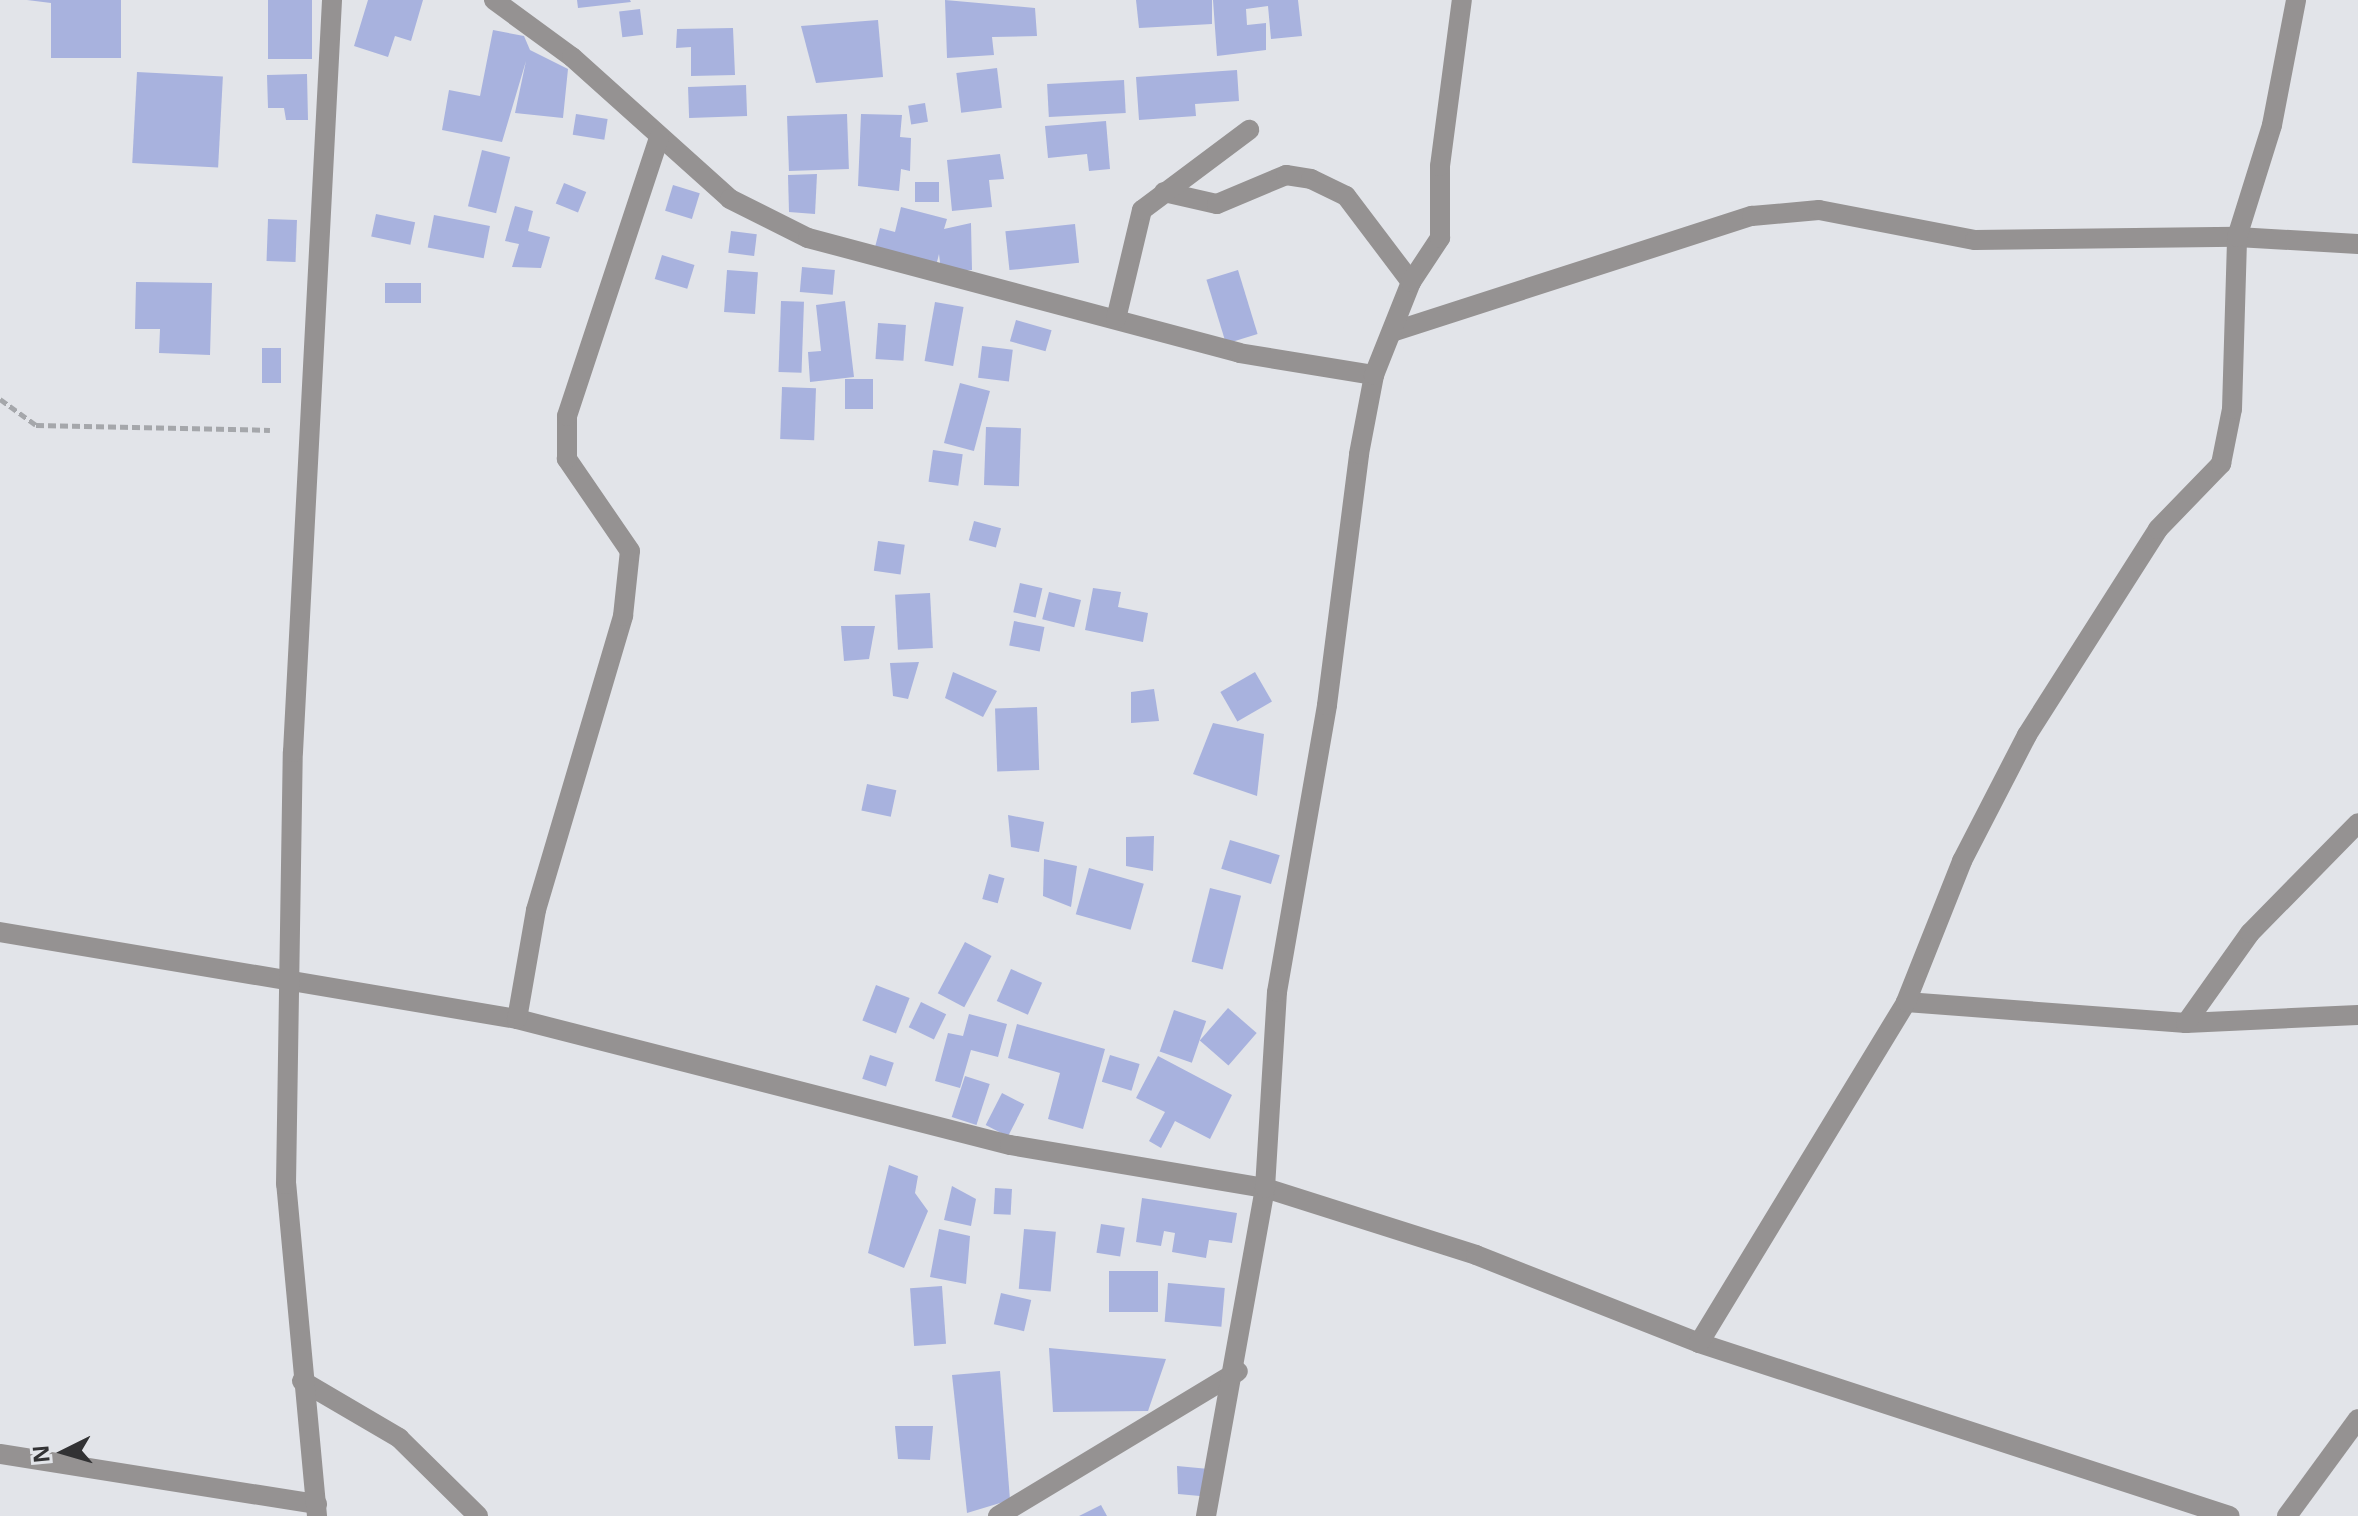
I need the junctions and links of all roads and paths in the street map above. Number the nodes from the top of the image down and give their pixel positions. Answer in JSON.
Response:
{"nodes":[{"id":1,"x":323,"y":0,"type":"edge"},
{"id":2,"x":332,"y":0,"type":"edge"},
{"id":3,"x":494,"y":0,"type":"edge"},
{"id":4,"x":1462,"y":0,"type":"edge"},
{"id":5,"x":2296,"y":0,"type":"edge"},
{"id":6,"x":329,"y":36,"type":"junction"},
{"id":7,"x":1249,"y":130,"type":"dead end"},
{"id":8,"x":659,"y":138,"type":"junction"},
{"id":9,"x":1164,"y":192,"type":"junction"},
{"id":10,"x":2237,"y":237,"type":"junction"},
{"id":11,"x":2358,"y":244,"type":"edge"},
{"id":12,"x":1411,"y":282,"type":"junction"},
{"id":13,"x":1116,"y":319,"type":"junction"},
{"id":14,"x":1392,"y":332,"type":"junction"},
{"id":15,"x":1374,"y":375,"type":"junction"},
{"id":16,"x":0,"y":399,"type":"edge"},
{"id":17,"x":310,"y":431,"type":"junction"},
{"id":18,"x":2358,"y":823,"type":"edge"},
{"id":19,"x":0,"y":932,"type":"edge"},
{"id":20,"x":291,"y":985,"type":"junction"},
{"id":21,"x":1906,"y":1002,"type":"junction"},
{"id":22,"x":2358,"y":1015,"type":"edge"},
{"id":23,"x":517,"y":1019,"type":"junction"},
{"id":24,"x":2186,"y":1023,"type":"junction"},
{"id":25,"x":1265,"y":1188,"type":"junction"},
{"id":26,"x":1699,"y":1343,"type":"junction"},
{"id":27,"x":1238,"y":1371,"type":"junction"},
{"id":28,"x":302,"y":1381,"type":"junction"},
{"id":29,"x":2358,"y":1419,"type":"edge"},
{"id":30,"x":0,"y":1454,"type":"edge"},
{"id":31,"x":317,"y":1510,"type":"edge"},
{"id":32,"x":478,"y":1516,"type":"edge"},
{"id":33,"x":998,"y":1516,"type":"edge"},
{"id":34,"x":1206,"y":1516,"type":"edge"},
{"id":35,"x":2230,"y":1516,"type":"edge"},
{"id":36,"x":2287,"y":1516,"type":"edge"}],
"edges":[{"from":1,"to":6,"type":"street"},
{"from":2,"to":6,"type":"street"},
{"from":3,"to":8,"type":"street"},
{"from":4,"to":12,"type":"street"},
{"from":5,"to":10,"type":"street"},
{"from":6,"to":17,"type":"street"},
{"from":7,"to":9,"type":"street"},
{"from":8,"to":13,"type":"street"},
{"from":8,"to":23,"type":"street"},
{"from":9,"to":12,"type":"street"},
{"from":9,"to":13,"type":"street"},
{"from":10,"to":11,"type":"street"},
{"from":10,"to":14,"type":"street"},
{"from":10,"to":21,"type":"street"},
{"from":12,"to":14,"type":"street"},
{"from":13,"to":15,"type":"street"},
{"from":14,"to":15,"type":"street"},
{"from":15,"to":25,"type":"street"},
{"from":16,"to":17,"type":"path"},
{"from":17,"to":20,"type":"street"},
{"from":18,"to":24,"type":"street"},
{"from":19,"to":20,"type":"street"},
{"from":20,"to":23,"type":"street"},
{"from":20,"to":28,"type":"street"},
{"from":21,"to":24,"type":"street"},
{"from":21,"to":26,"type":"street"},
{"from":22,"to":24,"type":"street"},
{"from":23,"to":25,"type":"street"},
{"from":25,"to":26,"type":"street"},
{"from":25,"to":27,"type":"street"},
{"from":26,"to":35,"type":"street"},
{"from":27,"to":33,"type":"street"},
{"from":27,"to":34,"type":"street"},
{"from":28,"to":31,"type":"street"},
{"from":28,"to":32,"type":"street"},
{"from":29,"to":36,"type":"street"},
{"from":30,"to":31,"type":"street"}]}
